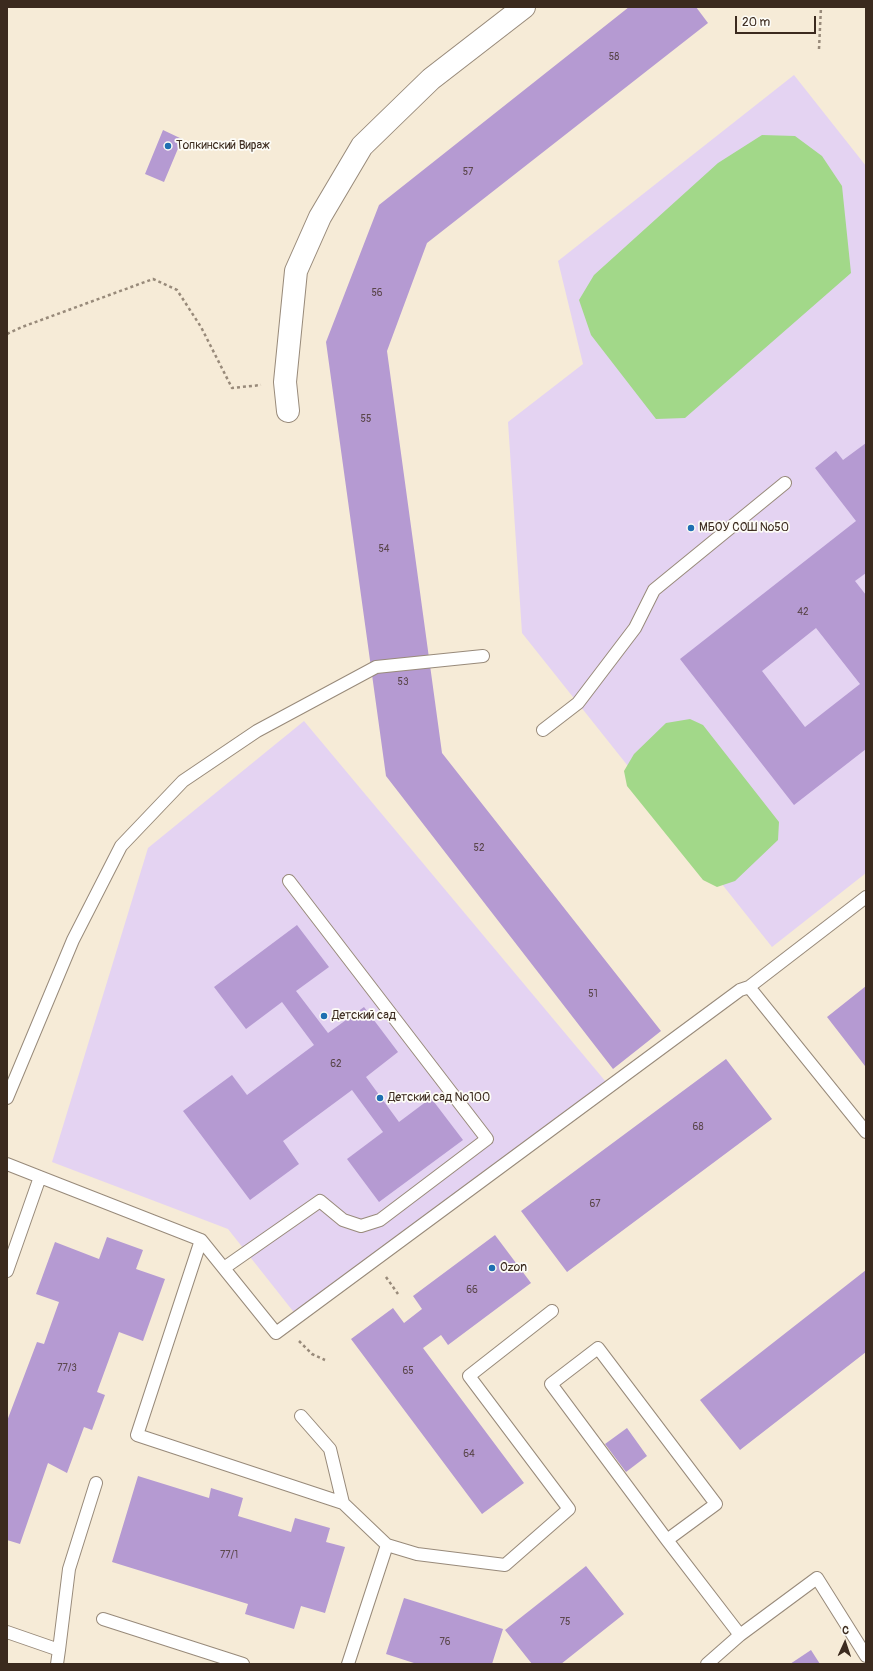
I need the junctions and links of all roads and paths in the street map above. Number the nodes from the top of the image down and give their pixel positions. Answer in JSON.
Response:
{"nodes":[{"id":1,"x":524,"y":7,"type":"edge"},
{"id":2,"x":821,"y":7,"type":"edge"},
{"id":3,"x":819,"y":49,"type":"dead end"},
{"id":4,"x":7,"y":334,"type":"edge"},
{"id":5,"x":285,"y":382,"type":"junction"},
{"id":6,"x":288,"y":411,"type":"dead end"},
{"id":7,"x":785,"y":482,"type":"dead end"},
{"id":8,"x":483,"y":656,"type":"dead end"},
{"id":9,"x":542,"y":730,"type":"dead end"},
{"id":10,"x":289,"y":881,"type":"dead end"},
{"id":11,"x":866,"y":897,"type":"edge"},
{"id":12,"x":749,"y":987,"type":"junction"},
{"id":13,"x":7,"y":1098,"type":"edge"},
{"id":14,"x":866,"y":1132,"type":"edge"},
{"id":15,"x":7,"y":1164,"type":"edge"},
{"id":16,"x":40,"y":1177,"type":"junction"},
{"id":17,"x":201,"y":1240,"type":"junction"},
{"id":18,"x":224,"y":1268,"type":"junction"},
{"id":19,"x":7,"y":1271,"type":"edge"},
{"id":20,"x":552,"y":1310,"type":"dead end"},
{"id":21,"x":285,"y":1326,"type":"junction"},
{"id":22,"x":325,"y":1360,"type":"dead end"},
{"id":23,"x":301,"y":1416,"type":"dead end"},
{"id":24,"x":96,"y":1483,"type":"dead end"},
{"id":25,"x":343,"y":1504,"type":"junction"},
{"id":26,"x":667,"y":1540,"type":"junction"},
{"id":27,"x":386,"y":1545,"type":"junction"},
{"id":28,"x":103,"y":1619,"type":"dead end"},
{"id":29,"x":7,"y":1632,"type":"edge"},
{"id":30,"x":740,"y":1635,"type":"junction"},
{"id":31,"x":59,"y":1650,"type":"junction"},
{"id":32,"x":866,"y":1656,"type":"edge"},
{"id":33,"x":57,"y":1664,"type":"edge"},
{"id":34,"x":243,"y":1664,"type":"edge"},
{"id":35,"x":348,"y":1664,"type":"edge"},
{"id":36,"x":707,"y":1664,"type":"edge"}],
"edges":[{"from":1,"to":5,"type":"street"},
{"from":2,"to":3,"type":"path"},
{"from":4,"to":5,"type":"path"},
{"from":5,"to":6,"type":"street"},
{"from":7,"to":9,"type":"lane"},
{"from":8,"to":13,"type":"lane"},
{"from":10,"to":18,"type":"lane"},
{"from":11,"to":12,"type":"lane"},
{"from":12,"to":14,"type":"lane"},
{"from":12,"to":21,"type":"lane"},
{"from":15,"to":16,"type":"lane"},
{"from":16,"to":17,"type":"lane"},
{"from":16,"to":19,"type":"lane"},
{"from":17,"to":18,"type":"lane"},
{"from":17,"to":25,"type":"lane"},
{"from":18,"to":21,"type":"lane"},
{"from":20,"to":27,"type":"lane"},
{"from":21,"to":22,"type":"path"},
{"from":23,"to":25,"type":"lane"},
{"from":24,"to":31,"type":"lane"},
{"from":25,"to":27,"type":"lane"},
{"from":26,"to":26,"type":"lane"},
{"from":26,"to":30,"type":"lane"},
{"from":27,"to":35,"type":"lane"},
{"from":28,"to":34,"type":"lane"},
{"from":29,"to":31,"type":"lane"},
{"from":30,"to":32,"type":"lane"},
{"from":30,"to":36,"type":"lane"},
{"from":31,"to":33,"type":"lane"}]}
